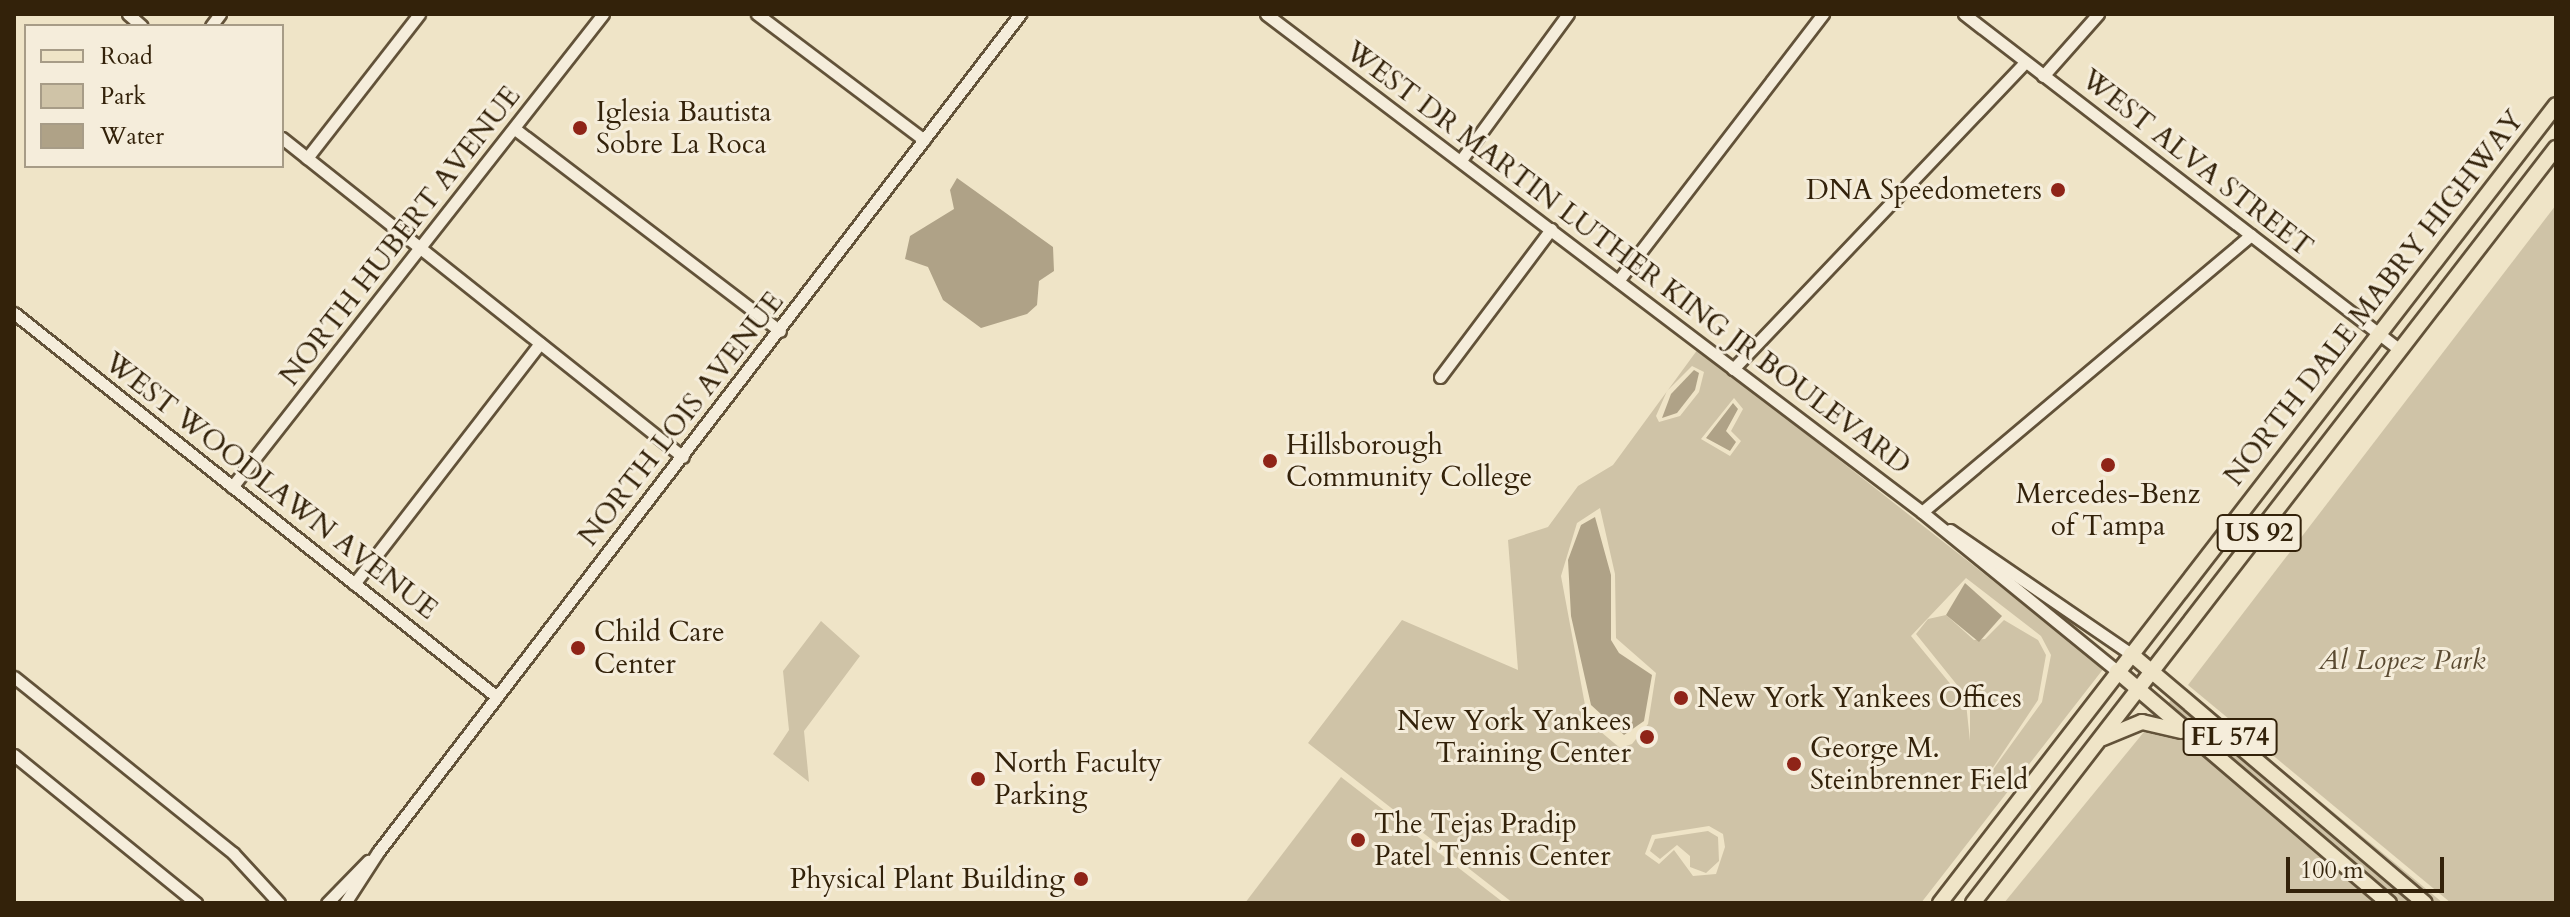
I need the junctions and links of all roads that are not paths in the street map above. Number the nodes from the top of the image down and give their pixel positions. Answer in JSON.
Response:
{"nodes":[{"id":1,"x":419,"y":14,"type":"edge"},
{"id":2,"x":603,"y":14,"type":"edge"},
{"id":3,"x":757,"y":14,"type":"edge"},
{"id":4,"x":1020,"y":14,"type":"edge"},
{"id":5,"x":1266,"y":14,"type":"edge"},
{"id":6,"x":1568,"y":14,"type":"edge"},
{"id":7,"x":1823,"y":14,"type":"edge"},
{"id":8,"x":1964,"y":14,"type":"edge"},
{"id":9,"x":2098,"y":14,"type":"edge"},
{"id":10,"x":2025,"y":62,"type":"junction"},
{"id":11,"x":2043,"y":76,"type":"junction"},
{"id":12,"x":2556,"y":105,"type":"edge"},
{"id":13,"x":515,"y":129,"type":"junction"},
{"id":14,"x":284,"y":140,"type":"edge"},
{"id":15,"x":924,"y":140,"type":"junction"},
{"id":16,"x":2556,"y":148,"type":"edge"},
{"id":17,"x":307,"y":158,"type":"junction"},
{"id":18,"x":1461,"y":160,"type":"junction"},
{"id":19,"x":1551,"y":229,"type":"junction"},
{"id":20,"x":2251,"y":235,"type":"junction"},
{"id":21,"x":422,"y":249,"type":"junction"},
{"id":22,"x":1618,"y":281,"type":"junction"},
{"id":23,"x":14,"y":313,"type":"edge"},
{"id":24,"x":780,"y":331,"type":"junction"},
{"id":25,"x":2380,"y":334,"type":"junction"},
{"id":26,"x":540,"y":343,"type":"junction"},
{"id":27,"x":2400,"y":350,"type":"junction"},
{"id":28,"x":1733,"y":369,"type":"junction"},
{"id":29,"x":1440,"y":377,"type":"dead end"},
{"id":30,"x":683,"y":457,"type":"junction"},
{"id":31,"x":232,"y":487,"type":"junction"},
{"id":32,"x":1922,"y":512,"type":"junction"},
{"id":33,"x":354,"y":584,"type":"junction"},
{"id":34,"x":2131,"y":654,"type":"junction"},
{"id":35,"x":2117,"y":671,"type":"junction"},
{"id":36,"x":2152,"y":671,"type":"junction"},
{"id":37,"x":14,"y":677,"type":"edge"},
{"id":38,"x":2139,"y":688,"type":"junction"},
{"id":39,"x":497,"y":697,"type":"junction"},
{"id":40,"x":2189,"y":734,"type":"junction"},
{"id":41,"x":2097,"y":741,"type":"junction"},
{"id":42,"x":15,"y":756,"type":"edge"},
{"id":43,"x":378,"y":852,"type":"junction"},
{"id":44,"x":196,"y":903,"type":"edge"},
{"id":45,"x":279,"y":903,"type":"edge"},
{"id":46,"x":327,"y":903,"type":"edge"},
{"id":47,"x":345,"y":903,"type":"edge"},
{"id":48,"x":1940,"y":903,"type":"edge"},
{"id":49,"x":1973,"y":903,"type":"edge"},
{"id":50,"x":2389,"y":903,"type":"edge"},
{"id":51,"x":2425,"y":903,"type":"edge"}],
"edges":[{"from":1,"to":17,"type":"street"},
{"from":2,"to":13,"type":"street","name":"NORTH HUBERT AVENUE"},
{"from":3,"to":15,"type":"street"},
{"from":4,"to":15,"type":"street","name":"NORTH LOIS AVENUE"},
{"from":5,"to":18,"type":"street","name":"WEST DR MARTIN LUTHER KING JR BOULEVARD"},
{"from":6,"to":18,"type":"street"},
{"from":7,"to":22,"type":"street"},
{"from":8,"to":10,"type":"street","name":"WEST ALVA STREET"},
{"from":9,"to":11,"type":"street"},
{"from":10,"to":11,"type":"street","name":"WEST ALVA STREET"},
{"from":10,"to":28,"type":"street"},
{"from":11,"to":20,"type":"street","name":"WEST ALVA STREET"},
{"from":12,"to":25,"type":"main road","name":"NORTH DALE MABRY HIGHWAY","number":"US 92"},
{"from":13,"to":21,"type":"street","name":"NORTH HUBERT AVENUE"},
{"from":13,"to":24,"type":"street"},
{"from":14,"to":17,"type":"street"},
{"from":15,"to":24,"type":"street","name":"NORTH LOIS AVENUE"},
{"from":16,"to":27,"type":"main road","name":"NORTH DALE MABRY HIGHWAY","number":"US 92"},
{"from":17,"to":21,"type":"street"},
{"from":18,"to":19,"type":"street","name":"WEST DR MARTIN LUTHER KING JR BOULEVARD"},
{"from":19,"to":22,"type":"street","name":"WEST DR MARTIN LUTHER KING JR BOULEVARD"},
{"from":19,"to":29,"type":"street"},
{"from":20,"to":25,"type":"street","name":"WEST ALVA STREET"},
{"from":20,"to":32,"type":"street"},
{"from":21,"to":26,"type":"street"},
{"from":21,"to":31,"type":"street","name":"NORTH HUBERT AVENUE"},
{"from":22,"to":28,"type":"street","name":"WEST DR MARTIN LUTHER KING JR BOULEVARD"},
{"from":23,"to":31,"type":"street","name":"WEST WOODLAWN AVENUE"},
{"from":24,"to":30,"type":"street","name":"NORTH LOIS AVENUE"},
{"from":25,"to":27,"type":"street","name":"WEST ALVA STREET"},
{"from":25,"to":34,"type":"main road","name":"NORTH DALE MABRY HIGHWAY","number":"US 92"},
{"from":26,"to":30,"type":"street"},
{"from":26,"to":33,"type":"street"},
{"from":27,"to":36,"type":"main road","name":"NORTH DALE MABRY HIGHWAY","number":"US 92"},
{"from":28,"to":32,"type":"street","name":"WEST DR MARTIN LUTHER KING JR BOULEVARD"},
{"from":30,"to":39,"type":"street","name":"NORTH LOIS AVENUE"},
{"from":31,"to":33,"type":"street","name":"WEST WOODLAWN AVENUE"},
{"from":32,"to":34,"type":"street","name":"WEST DR MARTIN LUTHER KING JR BOULEVARD"},
{"from":32,"to":35,"type":"street","name":"WEST DR MARTIN LUTHER KING JR BOULEVARD"},
{"from":33,"to":39,"type":"street","name":"WEST WOODLAWN AVENUE"},
{"from":34,"to":35,"type":"main road","name":"NORTH DALE MABRY HIGHWAY","number":"US 92"},
{"from":34,"to":36,"type":"main road","number":"FL 574"},
{"from":35,"to":38,"type":"main road","number":"FL 574"},
{"from":35,"to":48,"type":"main road","name":"NORTH DALE MABRY HIGHWAY","number":"US 92"},
{"from":36,"to":38,"type":"main road","name":"NORTH DALE MABRY HIGHWAY","number":"US 92"},
{"from":36,"to":51,"type":"main road","number":"FL 574"},
{"from":37,"to":45,"type":"street"},
{"from":38,"to":40,"type":"main road","number":"FL 574"},
{"from":38,"to":41,"type":"main road","name":"NORTH DALE MABRY HIGHWAY","number":"US 92"},
{"from":39,"to":43,"type":"street","name":"NORTH LOIS AVENUE"},
{"from":40,"to":41,"type":"main road"},
{"from":40,"to":50,"type":"main road","number":"FL 574"},
{"from":41,"to":49,"type":"main road","name":"NORTH DALE MABRY HIGHWAY","number":"US 92"},
{"from":42,"to":44,"type":"street"},
{"from":43,"to":46,"type":"street","name":"NORTH LOIS AVENUE"},
{"from":43,"to":47,"type":"street","name":"NORTH LOIS AVENUE"}]}
